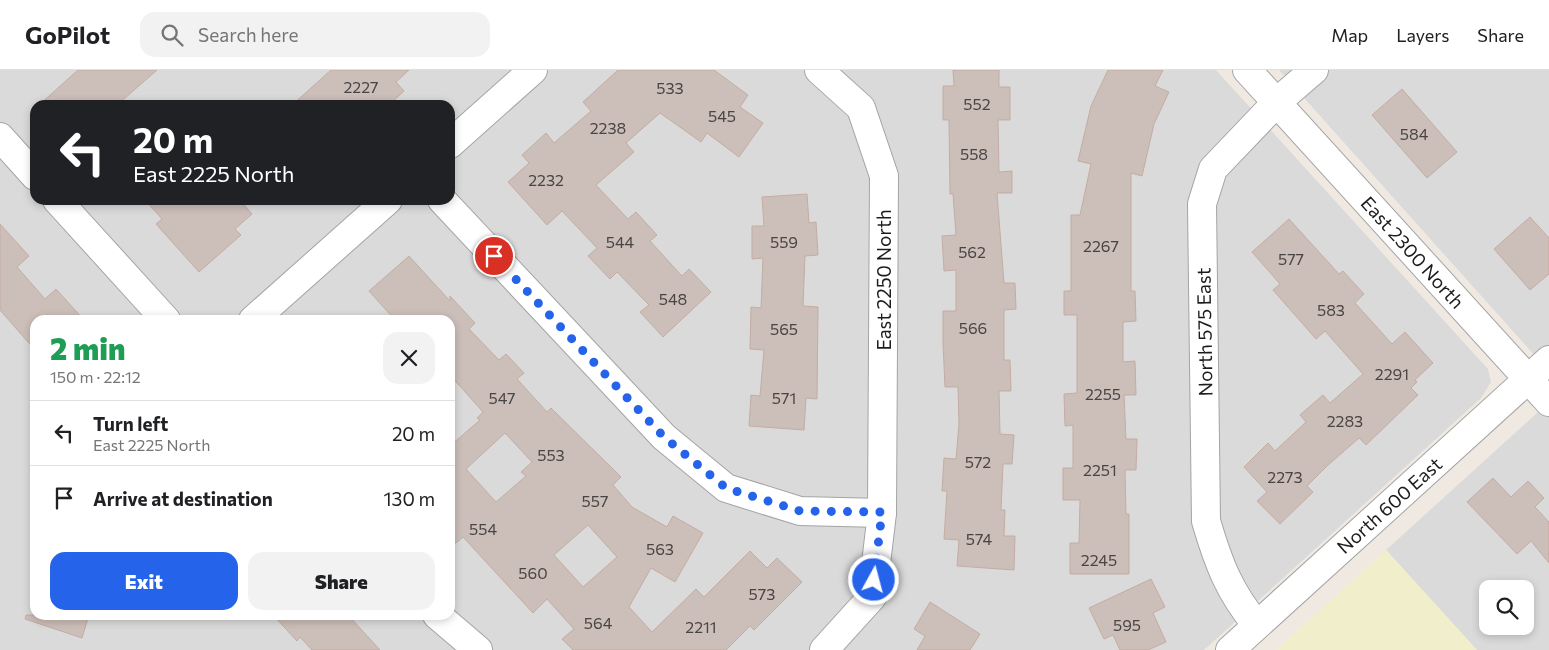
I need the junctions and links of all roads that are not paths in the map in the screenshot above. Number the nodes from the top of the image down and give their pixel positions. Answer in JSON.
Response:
{"nodes":[{"id":1,"x":533,"y":70,"type":"edge"},
{"id":2,"x":819,"y":70,"type":"edge"},
{"id":3,"x":1247,"y":70,"type":"edge"},
{"id":4,"x":1314,"y":70,"type":"edge"},
{"id":5,"x":1277,"y":102,"type":"junction"},
{"id":6,"x":0,"y":138,"type":"edge"},
{"id":7,"x":455,"y":140,"type":"edge"},
{"id":8,"x":30,"y":171,"type":"edge"},
{"id":9,"x":62,"y":205,"type":"edge"},
{"id":10,"x":382,"y":205,"type":"edge"},
{"id":11,"x":447,"y":205,"type":"edge"},
{"id":12,"x":161,"y":315,"type":"edge"},
{"id":13,"x":259,"y":315,"type":"edge"},
{"id":14,"x":1549,"y":360,"type":"edge"},
{"id":15,"x":1528,"y":378,"type":"junction"},
{"id":16,"x":1549,"y":402,"type":"edge"},
{"id":17,"x":882,"y":512,"type":"junction"},
{"id":18,"x":443,"y":620,"type":"edge"},
{"id":19,"x":1257,"y":625,"type":"junction"},
{"id":20,"x":478,"y":650,"type":"edge"},
{"id":21,"x":824,"y":650,"type":"edge"},
{"id":22,"x":1230,"y":650,"type":"edge"}],
"edges":[{"from":1,"to":7,"type":"street"},
{"from":2,"to":17,"type":"street","name":"East 2250 North"},
{"from":3,"to":5,"type":"street","name":"East 2300 North"},
{"from":4,"to":5,"type":"street","name":"North 575 East"},
{"from":5,"to":15,"type":"street","name":"East 2300 North"},
{"from":5,"to":19,"type":"street","name":"North 575 East"},
{"from":6,"to":8,"type":"street"},
{"from":9,"to":12,"type":"street"},
{"from":10,"to":13,"type":"street"},
{"from":11,"to":17,"type":"street"},
{"from":14,"to":15,"type":"street","name":"North 600 East"},
{"from":15,"to":16,"type":"street","name":"East 2300 North"},
{"from":15,"to":19,"type":"street","name":"North 600 East"},
{"from":17,"to":21,"type":"street"},
{"from":18,"to":20,"type":"street"},
{"from":19,"to":22,"type":"street","name":"North 600 East"}]}
